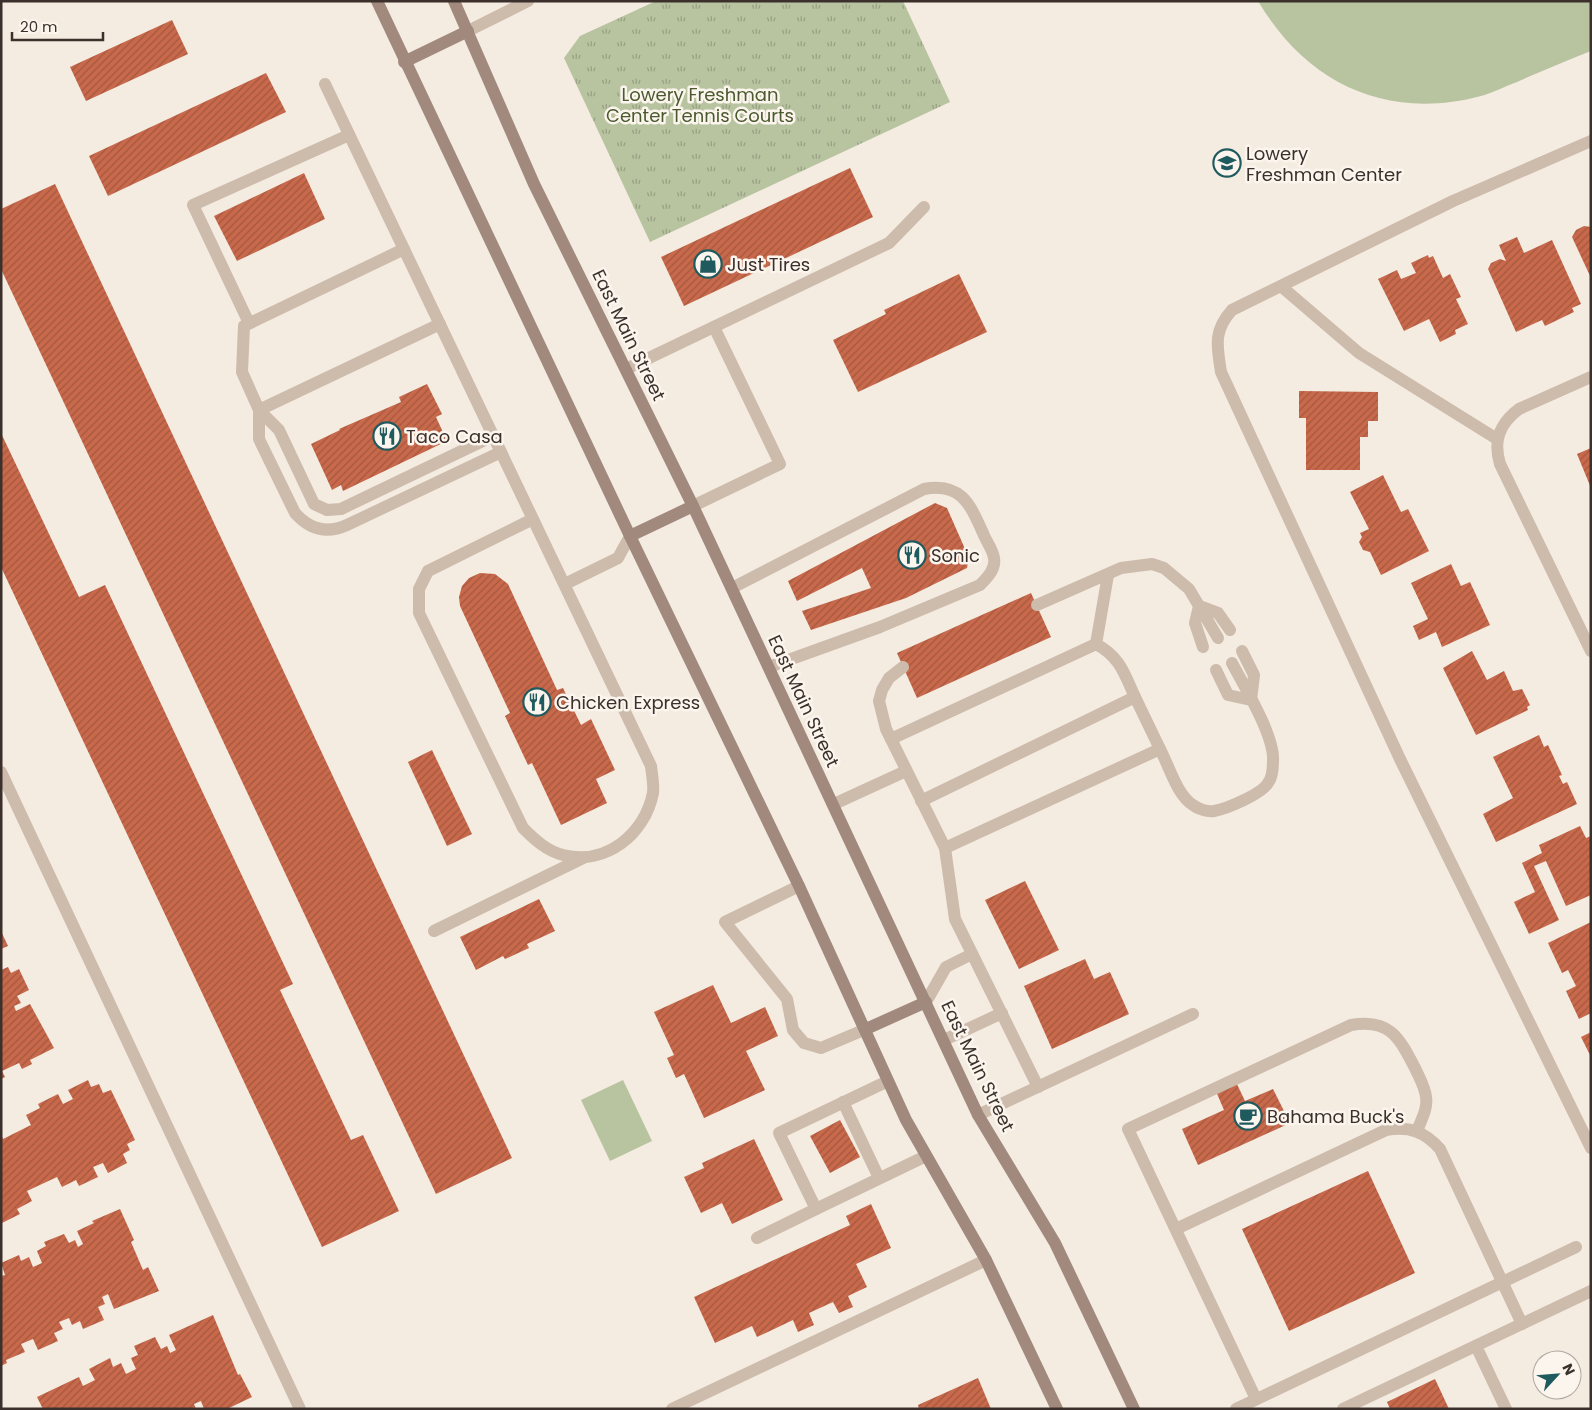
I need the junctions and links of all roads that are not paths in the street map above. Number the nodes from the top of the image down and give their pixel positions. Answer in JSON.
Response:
{"nodes":[{"id":1,"x":377,"y":1,"type":"edge"},
{"id":2,"x":454,"y":1,"type":"edge"},
{"id":3,"x":528,"y":1,"type":"edge"},
{"id":4,"x":468,"y":31,"type":"junction"},
{"id":5,"x":404,"y":62,"type":"junction"},
{"id":6,"x":325,"y":84,"type":"dead end"},
{"id":7,"x":349,"y":135,"type":"junction"},
{"id":8,"x":1591,"y":141,"type":"edge"},
{"id":9,"x":924,"y":207,"type":"dead end"},
{"id":10,"x":404,"y":249,"type":"junction"},
{"id":11,"x":1282,"y":286,"type":"junction"},
{"id":12,"x":249,"y":323,"type":"junction"},
{"id":13,"x":440,"y":324,"type":"junction"},
{"id":14,"x":714,"y":327,"type":"junction"},
{"id":15,"x":626,"y":369,"type":"junction"},
{"id":16,"x":1591,"y":377,"type":"edge"},
{"id":17,"x":259,"y":410,"type":"junction"},
{"id":18,"x":493,"y":436,"type":"junction"},
{"id":19,"x":1497,"y":439,"type":"junction"},
{"id":20,"x":501,"y":452,"type":"junction"},
{"id":21,"x":693,"y":506,"type":"junction"},
{"id":22,"x":533,"y":519,"type":"junction"},
{"id":23,"x":630,"y":536,"type":"junction"},
{"id":24,"x":1108,"y":575,"type":"junction"},
{"id":25,"x":565,"y":584,"type":"junction"},
{"id":26,"x":732,"y":588,"type":"junction"},
{"id":27,"x":1037,"y":606,"type":"dead end"},
{"id":28,"x":1199,"y":606,"type":"junction"},
{"id":29,"x":1230,"y":630,"type":"dead end"},
{"id":30,"x":1218,"y":638,"type":"dead end"},
{"id":31,"x":1096,"y":644,"type":"junction"},
{"id":32,"x":1203,"y":647,"type":"dead end"},
{"id":33,"x":1242,"y":651,"type":"dead end"},
{"id":34,"x":1591,"y":651,"type":"edge"},
{"id":35,"x":1232,"y":664,"type":"dead end"},
{"id":36,"x":769,"y":667,"type":"junction"},
{"id":37,"x":903,"y":667,"type":"dead end"},
{"id":38,"x":1216,"y":670,"type":"dead end"},
{"id":39,"x":1135,"y":697,"type":"junction"},
{"id":40,"x":1251,"y":700,"type":"junction"},
{"id":41,"x":891,"y":739,"type":"junction"},
{"id":42,"x":1160,"y":749,"type":"junction"},
{"id":43,"x":906,"y":771,"type":"junction"},
{"id":44,"x":1,"y":772,"type":"edge"},
{"id":45,"x":921,"y":801,"type":"junction"},
{"id":46,"x":834,"y":804,"type":"junction"},
{"id":47,"x":944,"y":848,"type":"junction"},
{"id":48,"x":585,"y":857,"type":"junction"},
{"id":49,"x":799,"y":886,"type":"junction"},
{"id":50,"x":434,"y":931,"type":"dead end"},
{"id":51,"x":972,"y":954,"type":"junction"},
{"id":52,"x":926,"y":1002,"type":"junction"},
{"id":53,"x":1002,"y":1013,"type":"junction"},
{"id":54,"x":1193,"y":1014,"type":"dead end"},
{"id":55,"x":866,"y":1029,"type":"junction"},
{"id":56,"x":944,"y":1040,"type":"junction"},
{"id":57,"x":888,"y":1081,"type":"junction"},
{"id":58,"x":1038,"y":1087,"type":"junction"},
{"id":59,"x":843,"y":1102,"type":"junction"},
{"id":60,"x":978,"y":1115,"type":"junction"},
{"id":61,"x":1416,"y":1130,"type":"junction"},
{"id":62,"x":1591,"y":1148,"type":"edge"},
{"id":63,"x":926,"y":1156,"type":"junction"},
{"id":64,"x":879,"y":1178,"type":"junction"},
{"id":65,"x":816,"y":1209,"type":"junction"},
{"id":66,"x":1176,"y":1229,"type":"junction"},
{"id":67,"x":757,"y":1238,"type":"dead end"},
{"id":68,"x":1576,"y":1247,"type":"dead end"},
{"id":69,"x":986,"y":1260,"type":"junction"},
{"id":70,"x":1501,"y":1283,"type":"junction"},
{"id":71,"x":1591,"y":1291,"type":"edge"},
{"id":72,"x":1522,"y":1324,"type":"junction"},
{"id":73,"x":1476,"y":1346,"type":"junction"},
{"id":74,"x":1252,"y":1404,"type":"edge"},
{"id":75,"x":300,"y":1409,"type":"edge"},
{"id":76,"x":672,"y":1409,"type":"edge"},
{"id":77,"x":1057,"y":1409,"type":"edge"},
{"id":78,"x":1134,"y":1409,"type":"edge"},
{"id":79,"x":1236,"y":1409,"type":"edge"},
{"id":80,"x":1343,"y":1409,"type":"edge"},
{"id":81,"x":1506,"y":1409,"type":"edge"}],
"edges":[{"from":1,"to":5,"type":"main road"},
{"from":2,"to":4,"type":"main road","name":"East Main Street"},
{"from":3,"to":4,"type":"street"},
{"from":4,"to":5,"type":"main road"},
{"from":4,"to":15,"type":"main road","name":"East Main Street"},
{"from":5,"to":23,"type":"main road"},
{"from":6,"to":7,"type":"street"},
{"from":7,"to":10,"type":"street"},
{"from":7,"to":12,"type":"street"},
{"from":8,"to":11,"type":"street"},
{"from":9,"to":14,"type":"street"},
{"from":10,"to":12,"type":"street"},
{"from":10,"to":13,"type":"street"},
{"from":11,"to":19,"type":"street"},
{"from":11,"to":62,"type":"street"},
{"from":12,"to":17,"type":"street"},
{"from":13,"to":17,"type":"street"},
{"from":13,"to":18,"type":"street"},
{"from":14,"to":15,"type":"street"},
{"from":14,"to":21,"type":"street"},
{"from":15,"to":21,"type":"main road","name":"East Main Street"},
{"from":16,"to":19,"type":"street"},
{"from":17,"to":18,"type":"street"},
{"from":17,"to":20,"type":"street"},
{"from":18,"to":20,"type":"street"},
{"from":19,"to":34,"type":"street"},
{"from":20,"to":22,"type":"street"},
{"from":21,"to":23,"type":"main road"},
{"from":21,"to":26,"type":"main road","name":"East Main Street"},
{"from":22,"to":25,"type":"street"},
{"from":22,"to":48,"type":"street"},
{"from":23,"to":25,"type":"street"},
{"from":23,"to":49,"type":"main road"},
{"from":24,"to":27,"type":"street"},
{"from":24,"to":28,"type":"street"},
{"from":24,"to":31,"type":"street"},
{"from":25,"to":48,"type":"street"},
{"from":26,"to":36,"type":"main road","name":"East Main Street"},
{"from":26,"to":36,"type":"street"},
{"from":28,"to":29,"type":"street"},
{"from":28,"to":30,"type":"street"},
{"from":28,"to":32,"type":"street"},
{"from":31,"to":39,"type":"street"},
{"from":31,"to":41,"type":"street"},
{"from":33,"to":40,"type":"street"},
{"from":35,"to":40,"type":"street"},
{"from":36,"to":46,"type":"main road","name":"East Main Street"},
{"from":37,"to":41,"type":"street"},
{"from":38,"to":40,"type":"street"},
{"from":39,"to":42,"type":"street"},
{"from":39,"to":45,"type":"street"},
{"from":40,"to":42,"type":"street"},
{"from":41,"to":43,"type":"street"},
{"from":42,"to":47,"type":"street"},
{"from":43,"to":45,"type":"street"},
{"from":43,"to":46,"type":"street"},
{"from":44,"to":75,"type":"street"},
{"from":45,"to":47,"type":"street"},
{"from":46,"to":52,"type":"main road","name":"East Main Street"},
{"from":47,"to":51,"type":"street"},
{"from":48,"to":50,"type":"street"},
{"from":49,"to":55,"type":"main road"},
{"from":49,"to":55,"type":"street"},
{"from":51,"to":52,"type":"street"},
{"from":51,"to":53,"type":"street"},
{"from":52,"to":55,"type":"main road"},
{"from":52,"to":56,"type":"main road","name":"East Main Street"},
{"from":53,"to":56,"type":"street"},
{"from":53,"to":58,"type":"street"},
{"from":54,"to":58,"type":"street"},
{"from":55,"to":57,"type":"main road"},
{"from":56,"to":60,"type":"main road","name":"East Main Street"},
{"from":57,"to":59,"type":"street"},
{"from":57,"to":63,"type":"main road"},
{"from":58,"to":60,"type":"street"},
{"from":59,"to":64,"type":"street"},
{"from":59,"to":65,"type":"street"},
{"from":60,"to":78,"type":"main road","name":"East Main Street"},
{"from":61,"to":66,"type":"street"},
{"from":61,"to":66,"type":"street"},
{"from":61,"to":70,"type":"street"},
{"from":63,"to":64,"type":"street"},
{"from":63,"to":69,"type":"main road"},
{"from":64,"to":65,"type":"street"},
{"from":65,"to":67,"type":"street"},
{"from":66,"to":74,"type":"street"},
{"from":68,"to":70,"type":"street"},
{"from":69,"to":76,"type":"street"},
{"from":69,"to":77,"type":"main road"},
{"from":70,"to":72,"type":"street"},
{"from":70,"to":74,"type":"street"},
{"from":71,"to":72,"type":"street"},
{"from":72,"to":73,"type":"street"},
{"from":73,"to":80,"type":"street"},
{"from":73,"to":81,"type":"street"},
{"from":74,"to":79,"type":"street"}]}
